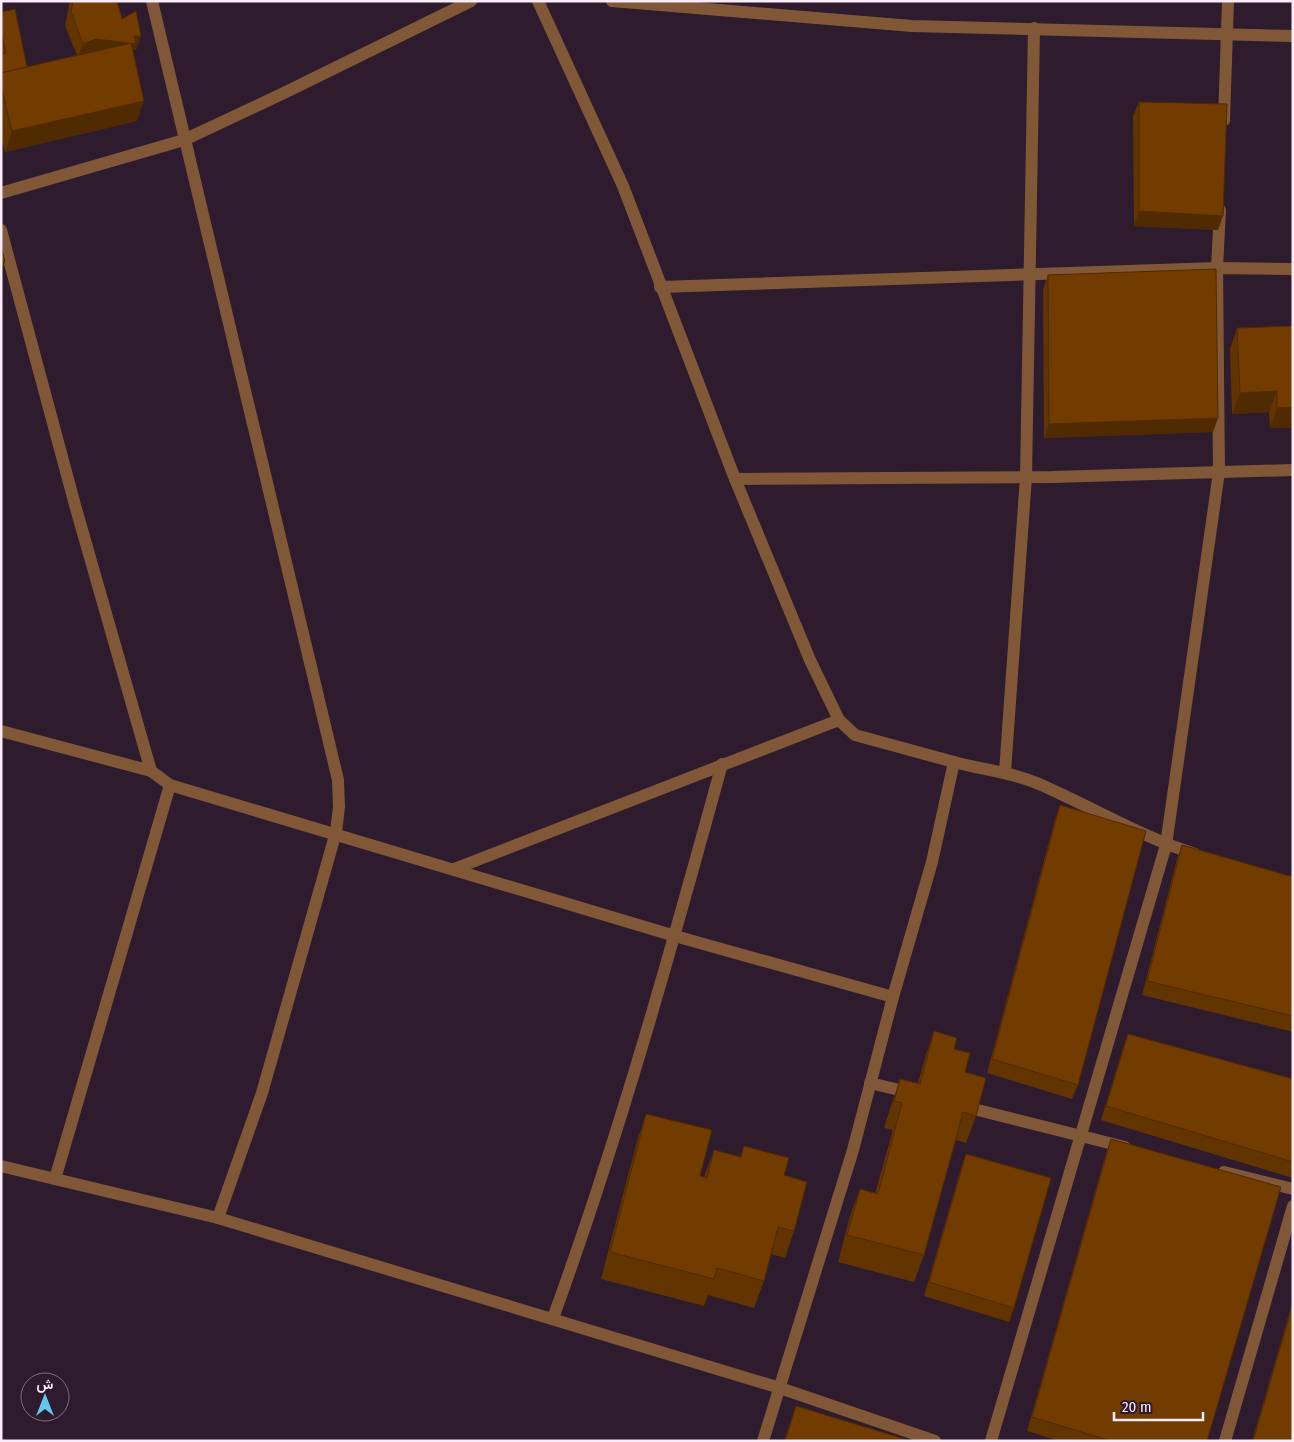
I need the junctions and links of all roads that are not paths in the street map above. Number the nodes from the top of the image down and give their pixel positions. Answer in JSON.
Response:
{"nodes":[{"id":1,"x":152,"y":1,"type":"edge"},
{"id":2,"x":471,"y":1,"type":"edge"},
{"id":3,"x":538,"y":1,"type":"edge"},
{"id":4,"x":612,"y":1,"type":"edge"},
{"id":5,"x":1228,"y":1,"type":"edge"},
{"id":6,"x":1034,"y":28,"type":"junction"},
{"id":7,"x":1227,"y":33,"type":"junction"},
{"id":8,"x":1293,"y":36,"type":"edge"},
{"id":9,"x":1223,"y":133,"type":"edge"},
{"id":10,"x":184,"y":140,"type":"junction"},
{"id":11,"x":1,"y":193,"type":"edge"},
{"id":12,"x":1220,"y":193,"type":"edge"},
{"id":13,"x":1,"y":230,"type":"edge"},
{"id":14,"x":1218,"y":268,"type":"junction"},
{"id":15,"x":1293,"y":269,"type":"edge"},
{"id":16,"x":1031,"y":275,"type":"junction"},
{"id":17,"x":660,"y":287,"type":"junction"},
{"id":18,"x":1293,"y":470,"type":"edge"},
{"id":19,"x":1219,"y":472,"type":"junction"},
{"id":20,"x":1026,"y":477,"type":"junction"},
{"id":21,"x":735,"y":479,"type":"junction"},
{"id":22,"x":839,"y":720,"type":"junction"},
{"id":23,"x":1,"y":731,"type":"edge"},
{"id":24,"x":954,"y":762,"type":"junction"},
{"id":25,"x":722,"y":764,"type":"junction"},
{"id":26,"x":151,"y":771,"type":"junction"},
{"id":27,"x":1005,"y":772,"type":"junction"},
{"id":28,"x":170,"y":784,"type":"junction"},
{"id":29,"x":336,"y":832,"type":"junction"},
{"id":30,"x":1166,"y":845,"type":"junction"},
{"id":31,"x":1211,"y":860,"type":"edge"},
{"id":32,"x":454,"y":868,"type":"junction"},
{"id":33,"x":675,"y":936,"type":"junction"},
{"id":34,"x":893,"y":997,"type":"junction"},
{"id":35,"x":870,"y":1083,"type":"junction"},
{"id":36,"x":928,"y":1097,"type":"edge"},
{"id":37,"x":947,"y":1102,"type":"edge"},
{"id":38,"x":1081,"y":1136,"type":"junction"},
{"id":39,"x":1139,"y":1150,"type":"edge"},
{"id":40,"x":1,"y":1166,"type":"edge"},
{"id":41,"x":1216,"y":1170,"type":"edge"},
{"id":42,"x":55,"y":1179,"type":"junction"},
{"id":43,"x":1293,"y":1189,"type":"edge"},
{"id":44,"x":1293,"y":1206,"type":"edge"},
{"id":45,"x":218,"y":1218,"type":"junction"},
{"id":46,"x":553,"y":1318,"type":"junction"},
{"id":47,"x":780,"y":1388,"type":"junction"},
{"id":48,"x":763,"y":1441,"type":"edge"},
{"id":49,"x":936,"y":1441,"type":"edge"},
{"id":50,"x":992,"y":1441,"type":"edge"},
{"id":51,"x":1225,"y":1441,"type":"edge"}],
"edges":[{"from":1,"to":10,"type":"street"},
{"from":2,"to":10,"type":"street"},
{"from":3,"to":17,"type":"street"},
{"from":4,"to":6,"type":"street"},
{"from":5,"to":7,"type":"street"},
{"from":6,"to":7,"type":"street"},
{"from":6,"to":16,"type":"street"},
{"from":7,"to":8,"type":"street"},
{"from":7,"to":9,"type":"street"},
{"from":10,"to":11,"type":"street"},
{"from":10,"to":29,"type":"street"},
{"from":12,"to":14,"type":"street"},
{"from":13,"to":26,"type":"street"},
{"from":14,"to":15,"type":"street"},
{"from":14,"to":16,"type":"street"},
{"from":14,"to":19,"type":"street"},
{"from":16,"to":17,"type":"street"},
{"from":16,"to":20,"type":"street"},
{"from":17,"to":21,"type":"street"},
{"from":18,"to":19,"type":"street"},
{"from":19,"to":20,"type":"street"},
{"from":19,"to":30,"type":"street"},
{"from":20,"to":21,"type":"street"},
{"from":20,"to":27,"type":"street"},
{"from":21,"to":22,"type":"street"},
{"from":22,"to":24,"type":"street"},
{"from":22,"to":25,"type":"street"},
{"from":23,"to":26,"type":"street"},
{"from":24,"to":27,"type":"street"},
{"from":24,"to":34,"type":"street"},
{"from":25,"to":32,"type":"street"},
{"from":25,"to":33,"type":"street"},
{"from":26,"to":28,"type":"street"},
{"from":27,"to":30,"type":"street"},
{"from":28,"to":29,"type":"street"},
{"from":28,"to":42,"type":"street"},
{"from":29,"to":32,"type":"street"},
{"from":29,"to":45,"type":"street"},
{"from":30,"to":31,"type":"street"},
{"from":30,"to":38,"type":"street"},
{"from":32,"to":33,"type":"street"},
{"from":33,"to":34,"type":"street"},
{"from":33,"to":46,"type":"street"},
{"from":34,"to":35,"type":"street"},
{"from":35,"to":36,"type":"street"},
{"from":35,"to":47,"type":"street"},
{"from":37,"to":38,"type":"street"},
{"from":38,"to":39,"type":"street"},
{"from":38,"to":50,"type":"street"},
{"from":40,"to":42,"type":"street"},
{"from":41,"to":43,"type":"street"},
{"from":42,"to":45,"type":"street"},
{"from":44,"to":51,"type":"street"},
{"from":45,"to":46,"type":"street"},
{"from":46,"to":47,"type":"street"},
{"from":47,"to":48,"type":"street"},
{"from":47,"to":49,"type":"street"}]}
